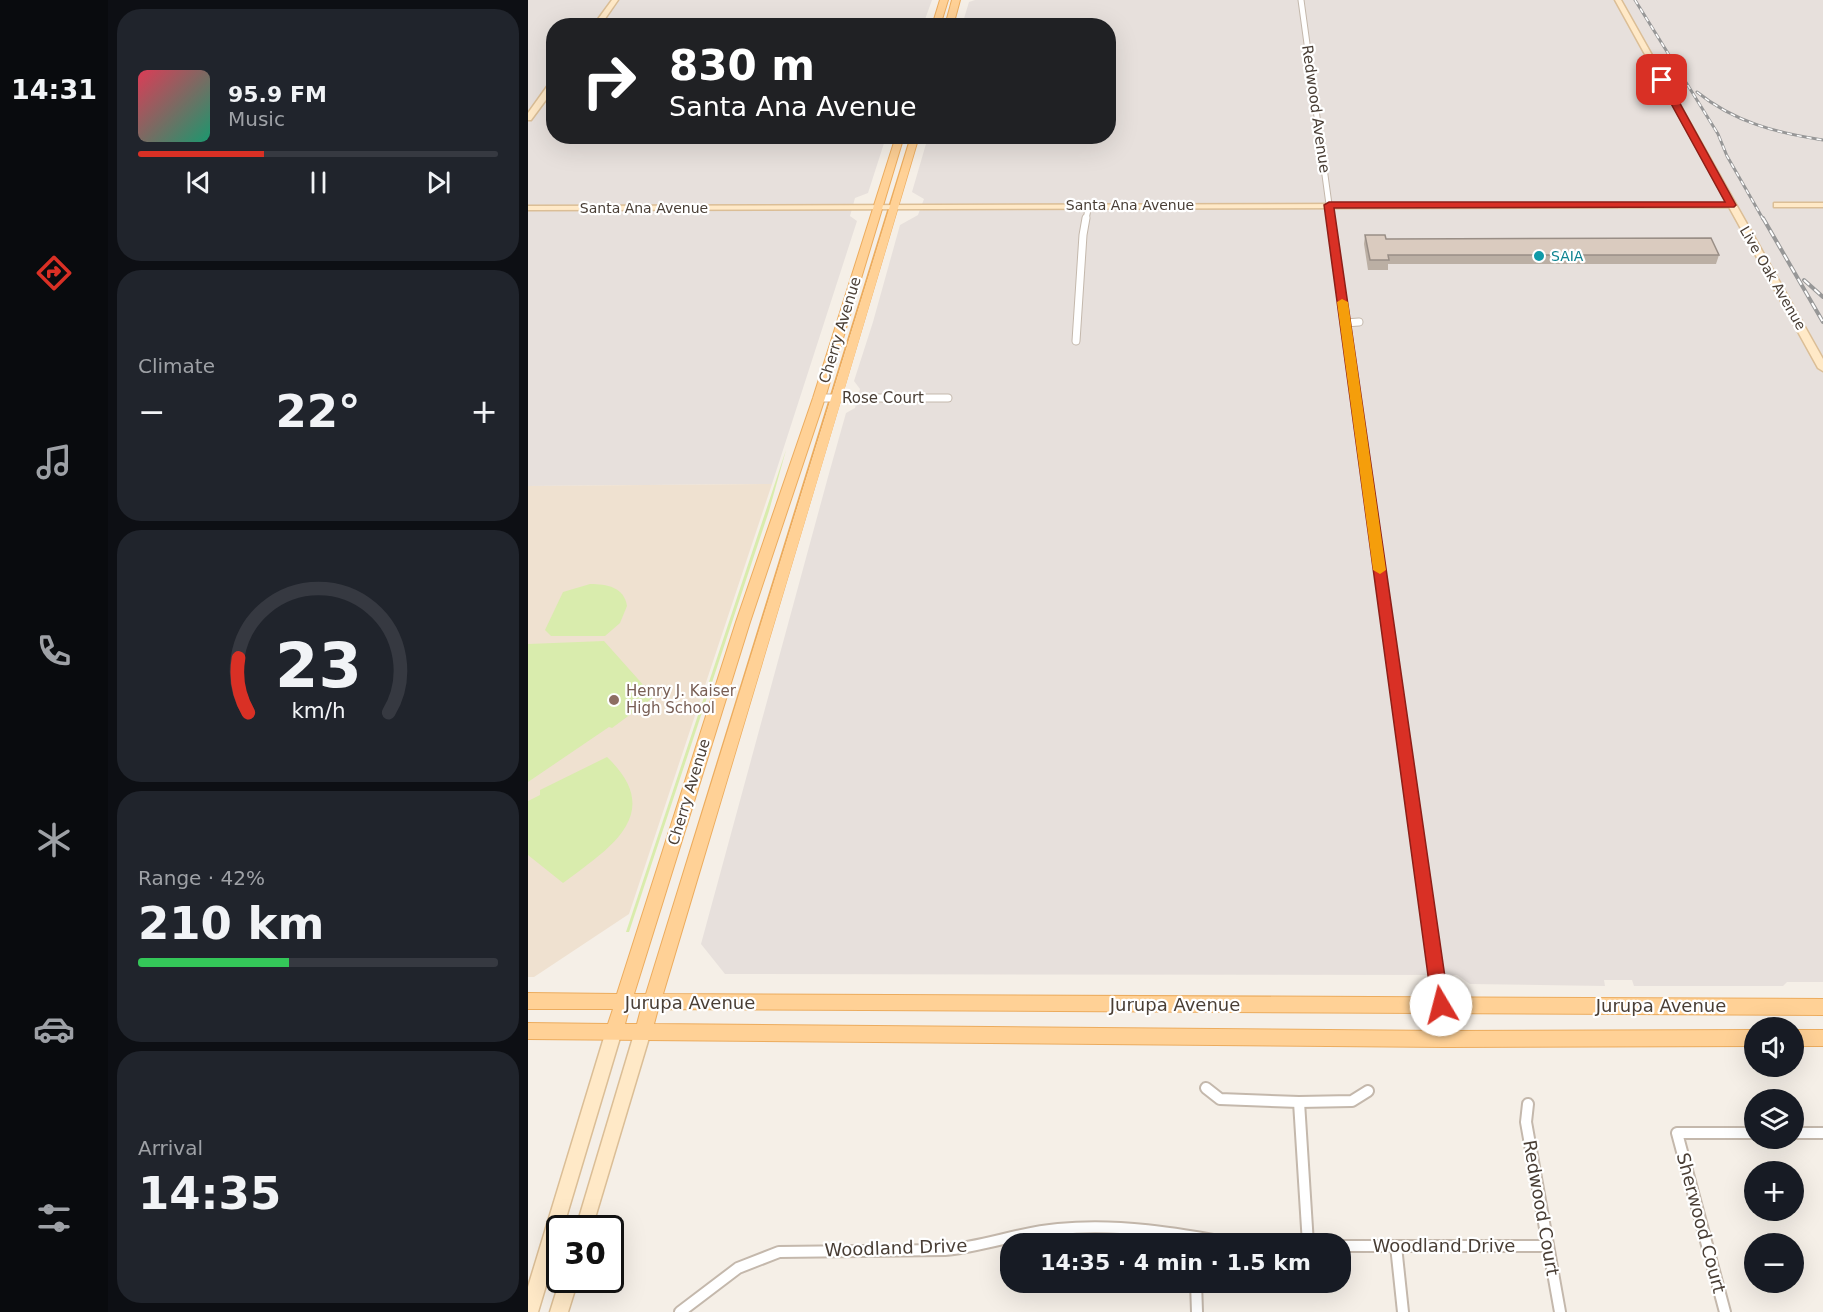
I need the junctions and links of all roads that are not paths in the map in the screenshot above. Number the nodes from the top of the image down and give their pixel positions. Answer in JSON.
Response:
{"nodes":[{"id":1,"x":615,"y":0,"type":"edge"},
{"id":2,"x":944,"y":0,"type":"edge"},
{"id":3,"x":956,"y":0,"type":"edge"},
{"id":4,"x":1301,"y":0,"type":"edge"},
{"id":5,"x":1618,"y":0,"type":"edge"},
{"id":6,"x":602,"y":18,"type":"edge"},
{"id":7,"x":938,"y":18,"type":"edge"},
{"id":8,"x":951,"y":18,"type":"edge"},
{"id":9,"x":546,"y":94,"type":"edge"},
{"id":10,"x":528,"y":118,"type":"edge"},
{"id":11,"x":898,"y":144,"type":"edge"},
{"id":12,"x":913,"y":144,"type":"edge"},
{"id":13,"x":1823,"y":204,"type":"edge"},
{"id":14,"x":1089,"y":205,"type":"junction"},
{"id":15,"x":1329,"y":205,"type":"junction"},
{"id":16,"x":1731,"y":205,"type":"junction"},
{"id":17,"x":1777,"y":205,"type":"dead end"},
{"id":18,"x":893,"y":207,"type":"junction"},
{"id":19,"x":528,"y":208,"type":"edge"},
{"id":20,"x":878,"y":208,"type":"junction"},
{"id":21,"x":1345,"y":322,"type":"junction"},
{"id":22,"x":1359,"y":322,"type":"dead end"},
{"id":23,"x":1076,"y":340,"type":"dead end"},
{"id":24,"x":1823,"y":368,"type":"edge"},
{"id":25,"x":819,"y":398,"type":"junction"},
{"id":26,"x":836,"y":398,"type":"junction"},
{"id":27,"x":948,"y":398,"type":"dead end"},
{"id":28,"x":528,"y":1001,"type":"edge"},
{"id":29,"x":623,"y":1002,"type":"junction"},
{"id":30,"x":653,"y":1002,"type":"junction"},
{"id":31,"x":1441,"y":1005,"type":"junction"},
{"id":32,"x":1823,"y":1007,"type":"edge"},
{"id":33,"x":528,"y":1031,"type":"edge"},
{"id":34,"x":614,"y":1031,"type":"junction"},
{"id":35,"x":643,"y":1031,"type":"junction"},
{"id":36,"x":1744,"y":1038,"type":"edge"},
{"id":37,"x":1804,"y":1038,"type":"edge"},
{"id":38,"x":1823,"y":1038,"type":"edge"},
{"id":39,"x":1445,"y":1039,"type":"junction"},
{"id":40,"x":1206,"y":1088,"type":"dead end"},
{"id":41,"x":1368,"y":1091,"type":"dead end"},
{"id":42,"x":1299,"y":1102,"type":"junction"},
{"id":43,"x":1528,"y":1104,"type":"dead end"},
{"id":44,"x":1744,"y":1133,"type":"edge"},
{"id":45,"x":1804,"y":1133,"type":"edge"},
{"id":46,"x":1823,"y":1133,"type":"edge"},
{"id":47,"x":588,"y":1215,"type":"edge"},
{"id":48,"x":1037,"y":1233,"type":"edge"},
{"id":49,"x":1162,"y":1233,"type":"edge"},
{"id":50,"x":1307,"y":1233,"type":"edge"},
{"id":51,"x":1000,"y":1241,"type":"edge"},
{"id":52,"x":1351,"y":1246,"type":"edge"},
{"id":53,"x":1396,"y":1246,"type":"junction"},
{"id":54,"x":1548,"y":1246,"type":"junction"},
{"id":55,"x":565,"y":1293,"type":"edge"},
{"id":56,"x":1196,"y":1293,"type":"edge"},
{"id":57,"x":529,"y":1312,"type":"edge"},
{"id":58,"x":559,"y":1312,"type":"edge"},
{"id":59,"x":680,"y":1312,"type":"edge"},
{"id":60,"x":1197,"y":1312,"type":"edge"},
{"id":61,"x":1403,"y":1312,"type":"edge"},
{"id":62,"x":1560,"y":1312,"type":"edge"},
{"id":63,"x":1725,"y":1312,"type":"edge"}],
"edges":[{"from":1,"to":6,"type":"street"},
{"from":2,"to":7,"type":"main road"},
{"from":3,"to":8,"type":"main road"},
{"from":4,"to":15,"type":"street","name":"Redwood Avenue"},
{"from":5,"to":16,"type":"street","name":"Live Oak Avenue"},
{"from":9,"to":10,"type":"street"},
{"from":11,"to":20,"type":"main road","name":"Cherry Avenue"},
{"from":12,"to":18,"type":"main road","name":"Cherry Avenue"},
{"from":13,"to":17,"type":"street"},
{"from":14,"to":15,"type":"street","name":"Santa Ana Avenue"},
{"from":14,"to":18,"type":"street","name":"Santa Ana Avenue"},
{"from":14,"to":23,"type":"street"},
{"from":15,"to":16,"type":"street","name":"Santa Ana Avenue"},
{"from":15,"to":21,"type":"street","name":"Redwood Avenue"},
{"from":16,"to":24,"type":"street","name":"Live Oak Avenue"},
{"from":18,"to":20,"type":"street","name":"Santa Ana Avenue"},
{"from":18,"to":26,"type":"main road","name":"Cherry Avenue"},
{"from":19,"to":20,"type":"street","name":"Santa Ana Avenue"},
{"from":20,"to":25,"type":"main road","name":"Cherry Avenue"},
{"from":21,"to":22,"type":"street"},
{"from":21,"to":31,"type":"street","name":"Redwood Avenue"},
{"from":25,"to":26,"type":"street","name":"Rose Court"},
{"from":25,"to":29,"type":"main road","name":"Cherry Avenue"},
{"from":26,"to":27,"type":"street","name":"Rose Court"},
{"from":26,"to":30,"type":"main road","name":"Cherry Avenue"},
{"from":28,"to":29,"type":"main road","name":"Jurupa Avenue"},
{"from":29,"to":30,"type":"main road","name":"Jurupa Avenue"},
{"from":29,"to":34,"type":"main road","name":"Cherry Avenue"},
{"from":30,"to":31,"type":"main road","name":"Jurupa Avenue"},
{"from":30,"to":35,"type":"main road","name":"Cherry Avenue"},
{"from":31,"to":32,"type":"main road","name":"Jurupa Avenue"},
{"from":31,"to":39,"type":"street","name":"Redwood Avenue"},
{"from":33,"to":34,"type":"main road","name":"Jurupa Avenue"},
{"from":34,"to":35,"type":"main road","name":"Jurupa Avenue"},
{"from":34,"to":57,"type":"street","name":"Cherry Avenue"},
{"from":35,"to":39,"type":"main road","name":"Jurupa Avenue"},
{"from":35,"to":47,"type":"street","name":"Cherry Avenue"},
{"from":36,"to":39,"type":"main road","name":"Jurupa Avenue"},
{"from":37,"to":38,"type":"main road"},
{"from":40,"to":42,"type":"street"},
{"from":41,"to":42,"type":"street"},
{"from":42,"to":50,"type":"street"},
{"from":43,"to":54,"type":"street","name":"Redwood Court"},
{"from":44,"to":63,"type":"street","name":"Sherwood Court"},
{"from":45,"to":46,"type":"street"},
{"from":48,"to":49,"type":"street","name":"Woodland Drive"},
{"from":51,"to":59,"type":"street","name":"Woodland Drive"},
{"from":52,"to":53,"type":"street","name":"Woodland Drive"},
{"from":53,"to":54,"type":"street","name":"Woodland Drive"},
{"from":53,"to":61,"type":"street"},
{"from":54,"to":62,"type":"street","name":"Redwood Court"},
{"from":55,"to":58,"type":"street"},
{"from":56,"to":60,"type":"street"}]}
